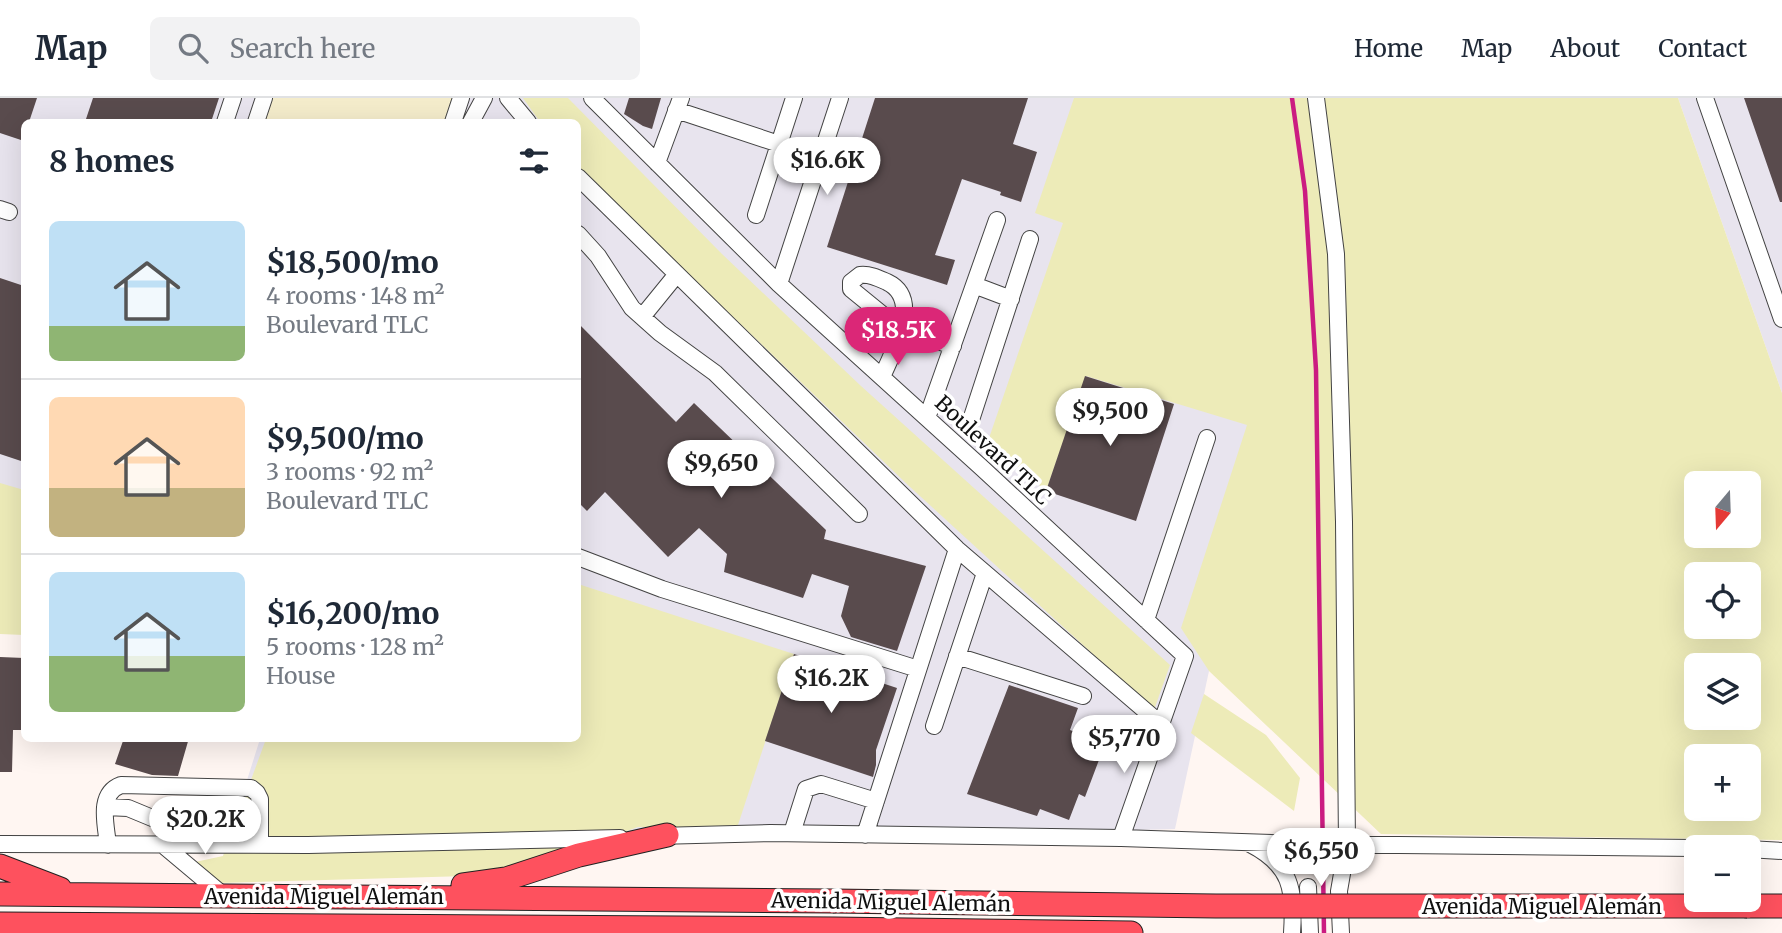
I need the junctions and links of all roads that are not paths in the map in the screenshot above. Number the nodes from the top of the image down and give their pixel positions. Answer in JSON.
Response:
{"nodes":[{"id":1,"x":233,"y":98,"type":"edge"},
{"id":2,"x":264,"y":98,"type":"edge"},
{"id":3,"x":461,"y":98,"type":"edge"},
{"id":4,"x":484,"y":98,"type":"edge"},
{"id":5,"x":508,"y":98,"type":"edge"},
{"id":6,"x":592,"y":98,"type":"edge"},
{"id":7,"x":794,"y":98,"type":"edge"},
{"id":8,"x":841,"y":98,"type":"edge"},
{"id":9,"x":1316,"y":98,"type":"edge"},
{"id":10,"x":1705,"y":98,"type":"edge"},
{"id":11,"x":678,"y":104,"type":"edge"},
{"id":12,"x":226,"y":119,"type":"edge"},
{"id":13,"x":257,"y":119,"type":"edge"},
{"id":14,"x":454,"y":119,"type":"edge"},
{"id":15,"x":473,"y":119,"type":"edge"},
{"id":16,"x":526,"y":119,"type":"edge"},
{"id":17,"x":779,"y":144,"type":"junction"},
{"id":18,"x":657,"y":163,"type":"junction"},
{"id":19,"x":581,"y":180,"type":"edge"},
{"id":20,"x":756,"y":215,"type":"dead end"},
{"id":21,"x":997,"y":220,"type":"dead end"},
{"id":22,"x":581,"y":237,"type":"edge"},
{"id":23,"x":1030,"y":239,"type":"dead end"},
{"id":24,"x":677,"y":274,"type":"junction"},
{"id":25,"x":779,"y":284,"type":"junction"},
{"id":26,"x":974,"y":285,"type":"junction"},
{"id":27,"x":1011,"y":299,"type":"junction"},
{"id":28,"x":642,"y":317,"type":"junction"},
{"id":29,"x":1782,"y":319,"type":"edge"},
{"id":30,"x":953,"y":346,"type":"junction"},
{"id":31,"x":882,"y":377,"type":"junction"},
{"id":32,"x":928,"y":418,"type":"junction"},
{"id":33,"x":970,"y":424,"type":"dead end"},
{"id":34,"x":1207,"y":439,"type":"dead end"},
{"id":35,"x":859,"y":514,"type":"dead end"},
{"id":36,"x":957,"y":549,"type":"junction"},
{"id":37,"x":581,"y":557,"type":"edge"},
{"id":38,"x":985,"y":573,"type":"junction"},
{"id":39,"x":1146,"y":620,"type":"junction"},
{"id":40,"x":957,"y":656,"type":"junction"},
{"id":41,"x":918,"y":669,"type":"junction"},
{"id":42,"x":1083,"y":696,"type":"dead end"},
{"id":43,"x":1161,"y":725,"type":"junction"},
{"id":44,"x":934,"y":726,"type":"dead end"},
{"id":45,"x":876,"y":801,"type":"junction"},
{"id":46,"x":105,"y":807,"type":"junction"},
{"id":47,"x":260,"y":810,"type":"junction"},
{"id":48,"x":792,"y":834,"type":"junction"},
{"id":49,"x":667,"y":835,"type":"junction"},
{"id":50,"x":865,"y":835,"type":"junction"},
{"id":51,"x":1121,"y":838,"type":"junction"},
{"id":52,"x":1244,"y":841,"type":"junction"},
{"id":53,"x":0,"y":844,"type":"edge"},
{"id":54,"x":162,"y":844,"type":"junction"},
{"id":55,"x":260,"y":844,"type":"junction"},
{"id":56,"x":108,"y":845,"type":"junction"},
{"id":57,"x":1347,"y":845,"type":"junction"},
{"id":58,"x":1684,"y":848,"type":"edge"},
{"id":59,"x":0,"y":866,"type":"edge"},
{"id":60,"x":1308,"y":887,"type":"dead end"},
{"id":61,"x":0,"y":894,"type":"edge"},
{"id":62,"x":76,"y":895,"type":"junction"},
{"id":63,"x":224,"y":896,"type":"junction"},
{"id":64,"x":289,"y":896,"type":"junction"},
{"id":65,"x":1782,"y":906,"type":"edge"},
{"id":66,"x":0,"y":924,"type":"edge"},
{"id":67,"x":303,"y":926,"type":"junction"},
{"id":68,"x":349,"y":933,"type":"edge"},
{"id":69,"x":1131,"y":933,"type":"edge"},
{"id":70,"x":1292,"y":933,"type":"edge"},
{"id":71,"x":1310,"y":933,"type":"edge"},
{"id":72,"x":1341,"y":933,"type":"edge"}],
"edges":[{"from":1,"to":12,"type":"street"},
{"from":2,"to":13,"type":"street"},
{"from":3,"to":14,"type":"street"},
{"from":4,"to":15,"type":"street"},
{"from":5,"to":16,"type":"street"},
{"from":6,"to":18,"type":"street","name":"Boulevard TLC"},
{"from":7,"to":17,"type":"street"},
{"from":8,"to":25,"type":"street"},
{"from":9,"to":57,"type":"street"},
{"from":10,"to":29,"type":"street"},
{"from":11,"to":17,"type":"street"},
{"from":11,"to":18,"type":"street"},
{"from":17,"to":20,"type":"street"},
{"from":18,"to":25,"type":"street","name":"Boulevard TLC"},
{"from":19,"to":24,"type":"street"},
{"from":21,"to":26,"type":"street"},
{"from":22,"to":28,"type":"street"},
{"from":23,"to":27,"type":"street"},
{"from":24,"to":28,"type":"street"},
{"from":24,"to":36,"type":"street"},
{"from":25,"to":31,"type":"street","name":"Boulevard TLC"},
{"from":26,"to":27,"type":"street"},
{"from":26,"to":30,"type":"street"},
{"from":27,"to":33,"type":"street"},
{"from":28,"to":35,"type":"street"},
{"from":30,"to":31,"type":"street"},
{"from":30,"to":32,"type":"street"},
{"from":31,"to":32,"type":"street","name":"Boulevard TLC"},
{"from":32,"to":39,"type":"street","name":"Boulevard TLC"},
{"from":34,"to":39,"type":"street"},
{"from":36,"to":38,"type":"street"},
{"from":36,"to":41,"type":"street"},
{"from":37,"to":41,"type":"street"},
{"from":38,"to":40,"type":"street"},
{"from":38,"to":43,"type":"street"},
{"from":39,"to":43,"type":"street","name":"Boulevard TLC"},
{"from":40,"to":42,"type":"street"},
{"from":40,"to":44,"type":"street"},
{"from":41,"to":45,"type":"street"},
{"from":43,"to":51,"type":"street"},
{"from":45,"to":48,"type":"street"},
{"from":45,"to":50,"type":"street"},
{"from":46,"to":47,"type":"street"},
{"from":46,"to":47,"type":"street"},
{"from":46,"to":56,"type":"street"},
{"from":47,"to":55,"type":"street"},
{"from":48,"to":49,"type":"street"},
{"from":48,"to":50,"type":"street"},
{"from":49,"to":55,"type":"street"},
{"from":49,"to":64,"type":"highway"},
{"from":50,"to":51,"type":"street"},
{"from":51,"to":52,"type":"street"},
{"from":52,"to":57,"type":"street"},
{"from":52,"to":70,"type":"street"},
{"from":53,"to":56,"type":"street"},
{"from":54,"to":55,"type":"street"},
{"from":54,"to":56,"type":"street"},
{"from":54,"to":63,"type":"street"},
{"from":57,"to":58,"type":"street"},
{"from":57,"to":72,"type":"street"},
{"from":59,"to":62,"type":"highway"},
{"from":60,"to":71,"type":"street"},
{"from":61,"to":62,"type":"highway","name":"Avenida Miguel Alemán"},
{"from":62,"to":63,"type":"highway","name":"Avenida Miguel Alemán"},
{"from":63,"to":64,"type":"highway","name":"Avenida Miguel Alemán"},
{"from":64,"to":65,"type":"highway","name":"Avenida Miguel Alemán","bridge":true},
{"from":66,"to":67,"type":"highway","name":"Avenida Miguel Alemán"},
{"from":67,"to":68,"type":"street"},
{"from":67,"to":69,"type":"highway","name":"Avenida Miguel Alemán"}]}
